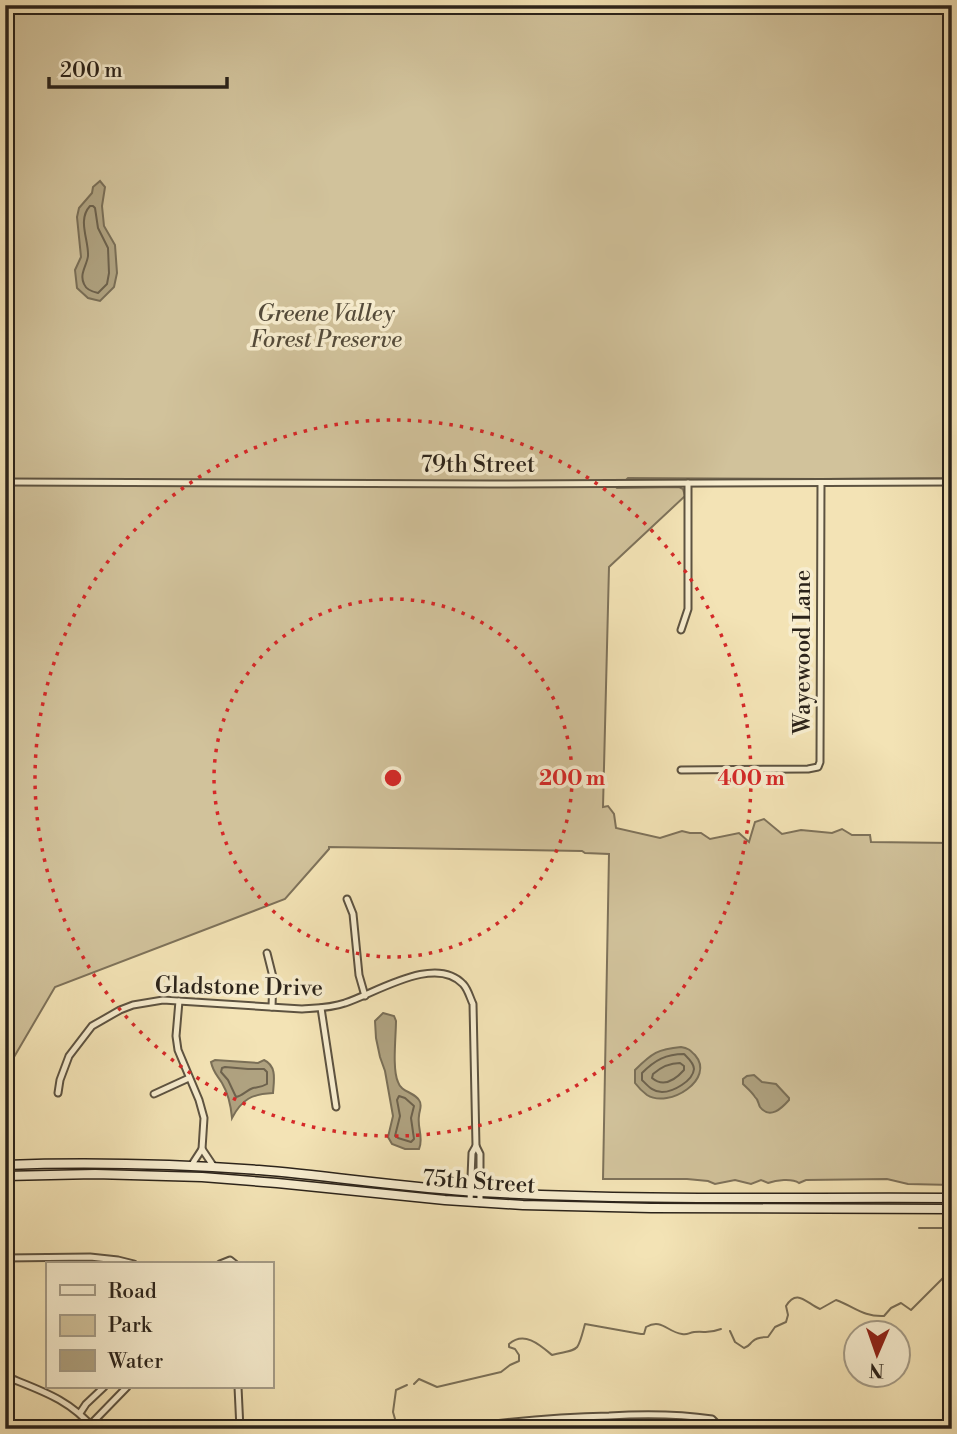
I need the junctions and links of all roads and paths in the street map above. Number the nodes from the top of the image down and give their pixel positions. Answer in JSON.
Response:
{"nodes":[{"id":1,"x":5,"y":482,"type":"edge"},
{"id":2,"x":688,"y":482,"type":"junction"},
{"id":3,"x":952,"y":482,"type":"edge"},
{"id":4,"x":821,"y":483,"type":"junction"},
{"id":5,"x":681,"y":630,"type":"dead end"},
{"id":6,"x":681,"y":770,"type":"dead end"},
{"id":7,"x":347,"y":900,"type":"dead end"},
{"id":8,"x":267,"y":953,"type":"dead end"},
{"id":9,"x":365,"y":996,"type":"junction"},
{"id":10,"x":179,"y":1001,"type":"junction"},
{"id":11,"x":272,"y":1007,"type":"junction"},
{"id":12,"x":321,"y":1008,"type":"junction"},
{"id":13,"x":189,"y":1078,"type":"junction"},
{"id":14,"x":58,"y":1093,"type":"dead end"},
{"id":15,"x":154,"y":1094,"type":"dead end"},
{"id":16,"x":336,"y":1107,"type":"dead end"},
{"id":17,"x":476,"y":1146,"type":"junction"},
{"id":18,"x":202,"y":1149,"type":"junction"},
{"id":19,"x":5,"y":1165,"type":"edge"},
{"id":20,"x":191,"y":1166,"type":"junction"},
{"id":21,"x":215,"y":1167,"type":"junction"},
{"id":22,"x":5,"y":1176,"type":"edge"},
{"id":23,"x":470,"y":1191,"type":"junction"},
{"id":24,"x":481,"y":1192,"type":"junction"},
{"id":25,"x":952,"y":1198,"type":"edge"},
{"id":26,"x":470,"y":1202,"type":"junction"},
{"id":27,"x":480,"y":1203,"type":"junction"},
{"id":28,"x":952,"y":1209,"type":"edge"},
{"id":29,"x":5,"y":1258,"type":"edge"},
{"id":30,"x":126,"y":1262,"type":"edge"},
{"id":31,"x":5,"y":1376,"type":"edge"},
{"id":32,"x":103,"y":1388,"type":"edge"},
{"id":33,"x":126,"y":1388,"type":"edge"},
{"id":34,"x":238,"y":1388,"type":"edge"},
{"id":35,"x":80,"y":1413,"type":"junction"},
{"id":36,"x":92,"y":1426,"type":"edge"},
{"id":37,"x":718,"y":1426,"type":"edge"},
{"id":38,"x":240,"y":1429,"type":"edge"},
{"id":39,"x":453,"y":1429,"type":"edge"}],
"edges":[{"from":1,"to":2,"type":"street","name":"79th Street"},
{"from":2,"to":4,"type":"street","name":"79th Street"},
{"from":2,"to":5,"type":"street"},
{"from":3,"to":4,"type":"street","name":"79th Street"},
{"from":4,"to":6,"type":"street","name":"Wayewood Lane"},
{"from":7,"to":9,"type":"street"},
{"from":8,"to":11,"type":"street"},
{"from":9,"to":12,"type":"street","name":"Gladstone Drive"},
{"from":9,"to":17,"type":"street","name":"Gladstone Drive"},
{"from":10,"to":11,"type":"street","name":"Gladstone Drive"},
{"from":10,"to":13,"type":"street"},
{"from":10,"to":14,"type":"street","name":"Gladstone Drive"},
{"from":11,"to":12,"type":"street","name":"Gladstone Drive"},
{"from":12,"to":16,"type":"street"},
{"from":13,"to":15,"type":"street"},
{"from":13,"to":18,"type":"street"},
{"from":17,"to":23,"type":"street","name":"Gladstone Drive"},
{"from":17,"to":24,"type":"street","name":"Gladstone Drive"},
{"from":18,"to":20,"type":"street"},
{"from":18,"to":21,"type":"street"},
{"from":19,"to":20,"type":"main road","name":"75th Street"},
{"from":20,"to":21,"type":"main road","name":"75th Street"},
{"from":21,"to":23,"type":"main road","name":"75th Street"},
{"from":22,"to":26,"type":"main road","name":"75th Street"},
{"from":23,"to":24,"type":"main road","name":"75th Street"},
{"from":23,"to":26,"type":"street","name":"Gladstone Drive"},
{"from":24,"to":25,"type":"main road","name":"75th Street"},
{"from":24,"to":27,"type":"street","name":"Gladstone Drive"},
{"from":26,"to":27,"type":"main road","name":"75th Street"},
{"from":27,"to":28,"type":"main road","name":"75th Street"},
{"from":29,"to":30,"type":"street"},
{"from":31,"to":35,"type":"street"},
{"from":32,"to":35,"type":"street"},
{"from":33,"to":36,"type":"street"},
{"from":34,"to":38,"type":"street"},
{"from":35,"to":36,"type":"street"},
{"from":37,"to":39,"type":"street"}]}
